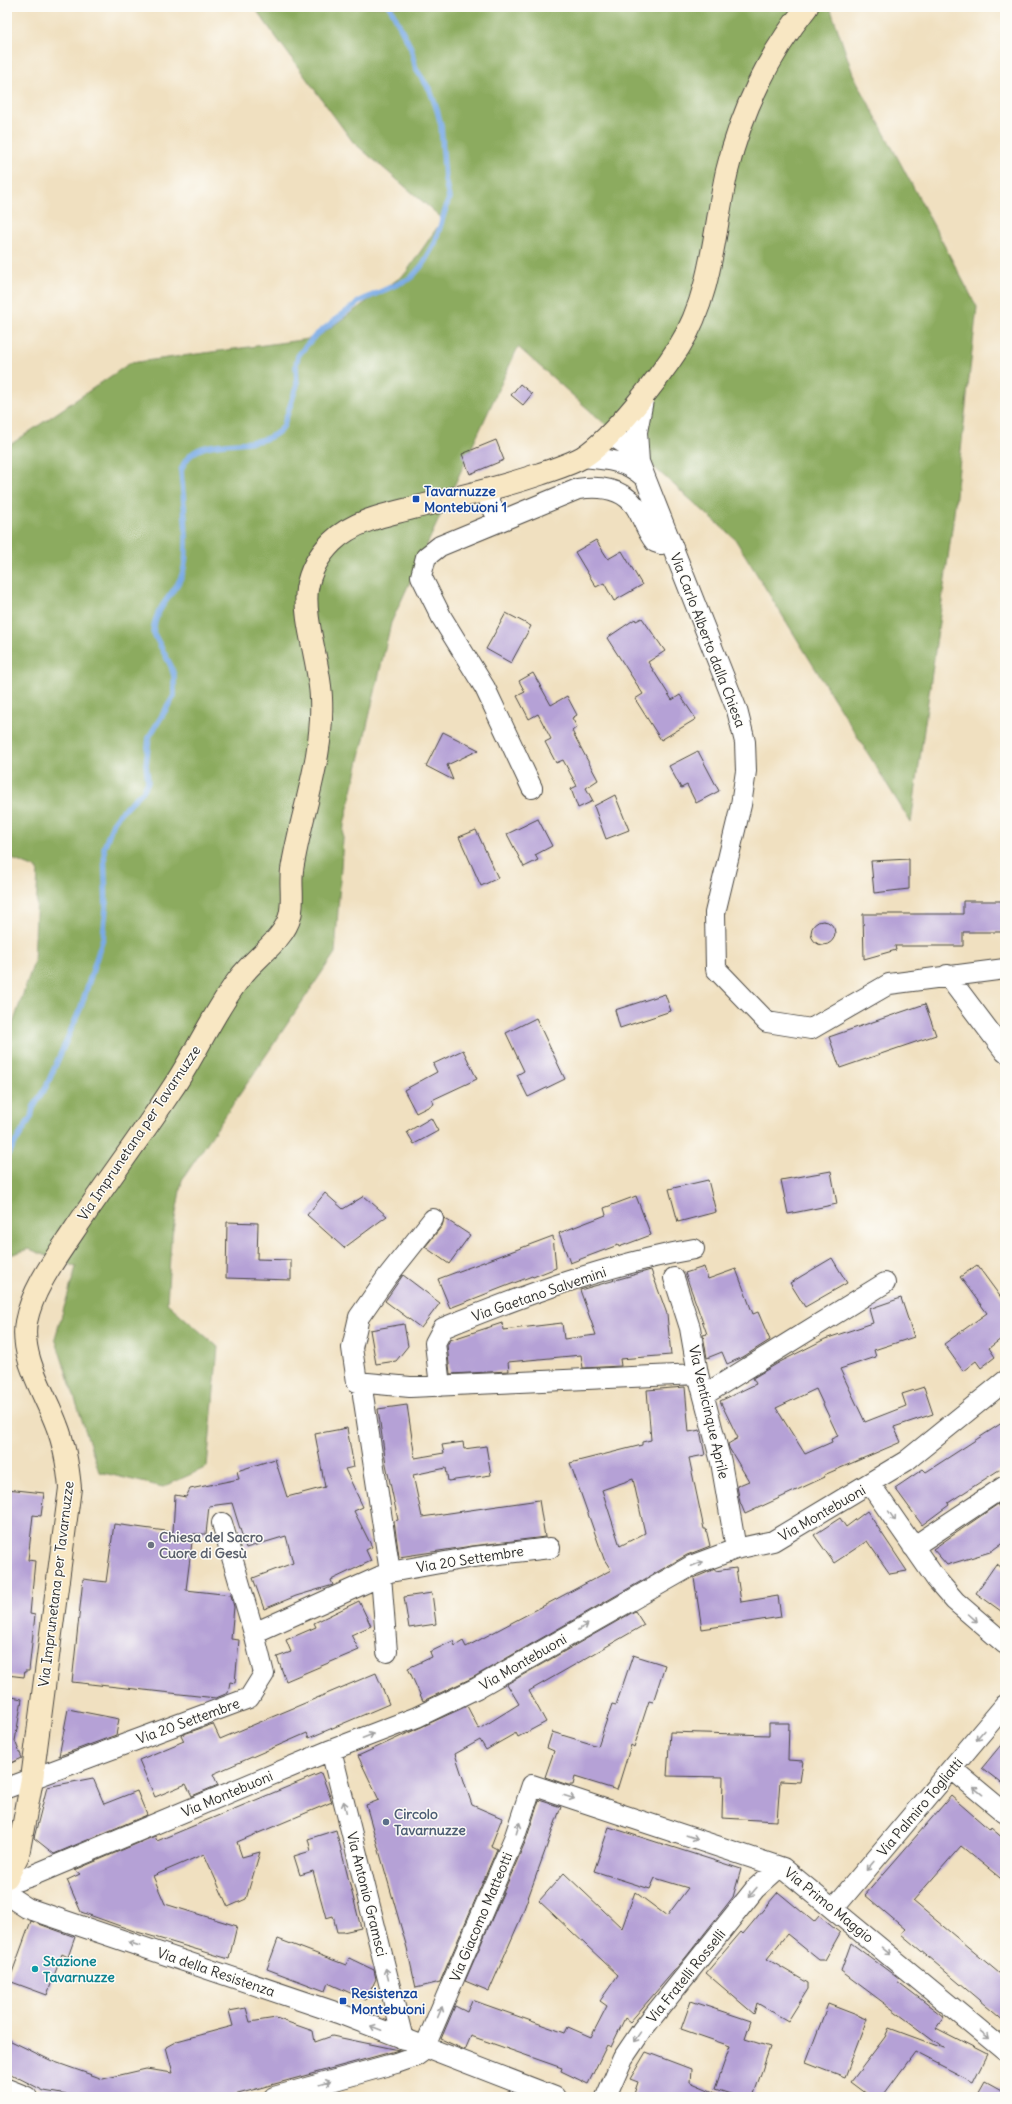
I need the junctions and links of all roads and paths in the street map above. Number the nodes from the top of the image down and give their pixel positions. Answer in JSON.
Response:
{"nodes":[{"id":1,"x":807,"y":7,"type":"edge"},
{"id":2,"x":644,"y":395,"type":"junction"},
{"id":3,"x":609,"y":434,"type":"junction"},
{"id":4,"x":582,"y":457,"type":"junction"},
{"id":5,"x":637,"y":468,"type":"junction"},
{"id":6,"x":485,"y":490,"type":"junction"},
{"id":7,"x":499,"y":522,"type":"junction"},
{"id":8,"x":670,"y":541,"type":"junction"},
{"id":9,"x":532,"y":788,"type":"dead end"},
{"id":10,"x":1005,"y":969,"type":"edge"},
{"id":11,"x":947,"y":976,"type":"junction"},
{"id":12,"x":1005,"y":1052,"type":"edge"},
{"id":13,"x":433,"y":1219,"type":"dead end"},
{"id":14,"x":694,"y":1249,"type":"dead end"},
{"id":15,"x":674,"y":1278,"type":"dead end"},
{"id":16,"x":885,"y":1283,"type":"dead end"},
{"id":17,"x":698,"y":1374,"type":"junction"},
{"id":18,"x":1005,"y":1381,"type":"edge"},
{"id":19,"x":440,"y":1386,"type":"junction"},
{"id":20,"x":363,"y":1395,"type":"dead end"},
{"id":21,"x":704,"y":1395,"type":"junction"},
{"id":22,"x":870,"y":1484,"type":"junction"},
{"id":23,"x":1005,"y":1486,"type":"edge"},
{"id":24,"x":222,"y":1524,"type":"dead end"},
{"id":25,"x":913,"y":1547,"type":"junction"},
{"id":26,"x":550,"y":1548,"type":"dead end"},
{"id":27,"x":736,"y":1549,"type":"junction"},
{"id":28,"x":386,"y":1574,"type":"junction"},
{"id":29,"x":254,"y":1633,"type":"junction"},
{"id":30,"x":1005,"y":1644,"type":"edge"},
{"id":31,"x":387,"y":1652,"type":"dead end"},
{"id":32,"x":1005,"y":1705,"type":"edge"},
{"id":33,"x":331,"y":1750,"type":"junction"},
{"id":34,"x":952,"y":1769,"type":"junction"},
{"id":35,"x":32,"y":1779,"type":"junction"},
{"id":36,"x":532,"y":1785,"type":"joint"},
{"id":37,"x":7,"y":1788,"type":"edge"},
{"id":38,"x":1005,"y":1813,"type":"edge"},
{"id":39,"x":783,"y":1868,"type":"junction"},
{"id":40,"x":7,"y":1877,"type":"edge"},
{"id":41,"x":7,"y":1884,"type":"edge"},
{"id":42,"x":7,"y":1895,"type":"edge"},
{"id":43,"x":834,"y":1908,"type":"junction"},
{"id":44,"x":403,"y":2039,"type":"junction"},
{"id":45,"x":425,"y":2048,"type":"junction"},
{"id":46,"x":1005,"y":2051,"type":"edge"},
{"id":47,"x":7,"y":2088,"type":"edge"},
{"id":48,"x":26,"y":2097,"type":"edge"},
{"id":49,"x":274,"y":2097,"type":"edge"},
{"id":50,"x":555,"y":2097,"type":"edge"},
{"id":51,"x":606,"y":2097,"type":"edge"}],
"edges":[{"from":1,"to":2,"type":"main road","name":"Via Imprunetana per Tavarnuzze"},
{"from":2,"to":3,"type":"main road","name":"Via Imprunetana per Tavarnuzze"},
{"from":2,"to":5,"type":"street","name":"Via Carlo Alberto dalla Chiesa"},
{"from":3,"to":4,"type":"main road","name":"Via Imprunetana per Tavarnuzze"},
{"from":3,"to":5,"type":"street","name":"Via Carlo Alberto dalla Chiesa"},
{"from":4,"to":5,"type":"street"},
{"from":4,"to":6,"type":"main road","name":"Via Imprunetana per Tavarnuzze"},
{"from":5,"to":8,"type":"street","name":"Via Carlo Alberto dalla Chiesa"},
{"from":6,"to":7,"type":"street"},
{"from":6,"to":35,"type":"main road","name":"Via Imprunetana per Tavarnuzze"},
{"from":7,"to":8,"type":"street"},
{"from":7,"to":9,"type":"street"},
{"from":8,"to":11,"type":"street","name":"Via Carlo Alberto dalla Chiesa"},
{"from":10,"to":11,"type":"street","name":"Via Carlo Alberto dalla Chiesa"},
{"from":11,"to":12,"type":"street"},
{"from":13,"to":19,"type":"street"},
{"from":14,"to":19,"type":"street","name":"Via Gaetano Salvemini"},
{"from":15,"to":17,"type":"street","name":"Via Venticinque Aprile"},
{"from":16,"to":21,"type":"street"},
{"from":17,"to":19,"type":"street"},
{"from":17,"to":21,"type":"street","name":"Via Venticinque Aprile"},
{"from":18,"to":22,"type":"street","name":"Via Montebuoni"},
{"from":20,"to":28,"type":"street"},
{"from":21,"to":27,"type":"street","name":"Via Venticinque Aprile"},
{"from":22,"to":25,"type":"street","one_way":true},
{"from":22,"to":27,"type":"street","name":"Via Montebuoni"},
{"from":23,"to":25,"type":"street"},
{"from":24,"to":29,"type":"street"},
{"from":25,"to":30,"type":"street","one_way":true},
{"from":26,"to":28,"type":"street","name":"Via 20 Settembre"},
{"from":33,"to":27,"type":"street","name":"Via Montebuoni","one_way":true},
{"from":28,"to":29,"type":"street","name":"Via 20 Settembre"},
{"from":28,"to":31,"type":"street"},
{"from":29,"to":35,"type":"street","name":"Via 20 Settembre"},
{"from":32,"to":34,"type":"street","name":"Via Palmiro Togliatti","one_way":true},
{"from":33,"to":41,"type":"street","name":"Via Montebuoni"},
{"from":44,"to":33,"type":"street","name":"Via Antonio Gramsci","one_way":true},
{"from":38,"to":34,"type":"street","one_way":true},
{"from":34,"to":43,"type":"street","name":"Via Palmiro Togliatti","one_way":true},
{"from":35,"to":37,"type":"street","name":"Via 20 Settembre"},
{"from":35,"to":40,"type":"main road","name":"Via Imprunetana per Tavarnuzze"},
{"from":36,"to":39,"type":"street","name":"Via Primo Maggio","one_way":true},
{"from":45,"to":36,"type":"street","name":"Via Giacomo Matteotti","one_way":true},
{"from":39,"to":43,"type":"street","name":"Via Primo Maggio"},
{"from":39,"to":51,"type":"street","name":"Via Fratelli Rosselli","one_way":true},
{"from":44,"to":42,"type":"street","name":"Via della Resistenza","one_way":true},
{"from":43,"to":46,"type":"street","name":"Via Primo Maggio","one_way":true},
{"from":44,"to":45,"type":"street","name":"Via della Resistenza"},
{"from":49,"to":45,"type":"street","one_way":true},
{"from":45,"to":50,"type":"street","name":"Via della Resistenza"},
{"from":47,"to":48,"type":"street"}]}
